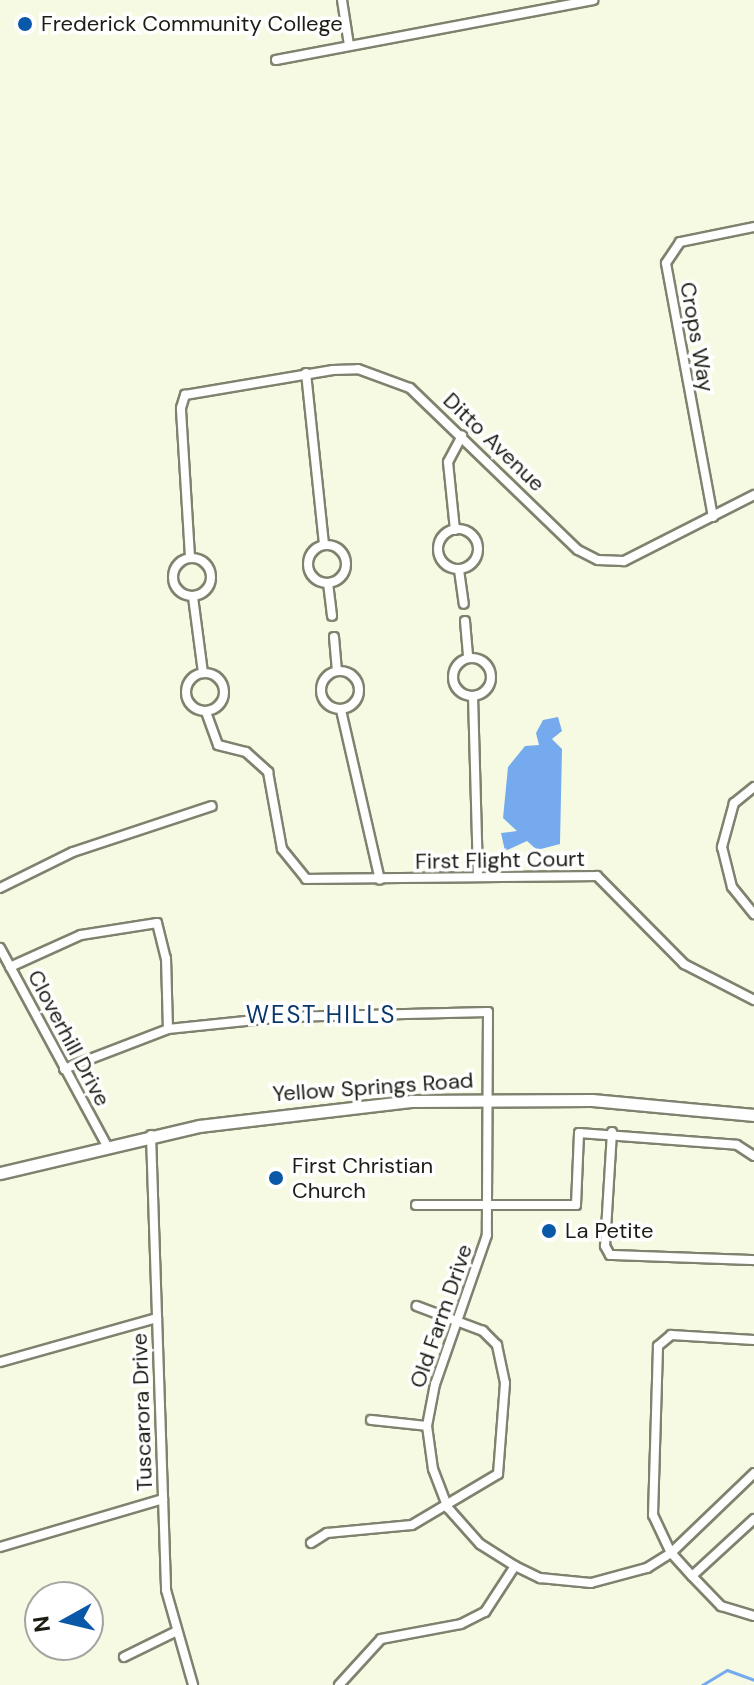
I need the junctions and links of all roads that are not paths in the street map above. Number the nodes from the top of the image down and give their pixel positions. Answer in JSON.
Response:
{"nodes":[{"id":1,"x":342,"y":0,"type":"edge"},
{"id":2,"x":593,"y":0,"type":"edge"},
{"id":3,"x":349,"y":45,"type":"junction"},
{"id":4,"x":276,"y":60,"type":"dead end"},
{"id":5,"x":754,"y":227,"type":"edge"},
{"id":6,"x":306,"y":373,"type":"junction"},
{"id":7,"x":462,"y":436,"type":"junction"},
{"id":8,"x":754,"y":495,"type":"edge"},
{"id":9,"x":713,"y":517,"type":"junction"},
{"id":10,"x":455,"y":530,"type":"junction"},
{"id":11,"x":324,"y":544,"type":"junction"},
{"id":12,"x":190,"y":557,"type":"junction"},
{"id":13,"x":459,"y":570,"type":"junction"},
{"id":14,"x":328,"y":583,"type":"junction"},
{"id":15,"x":193,"y":597,"type":"junction"},
{"id":16,"x":464,"y":604,"type":"dead end"},
{"id":17,"x":332,"y":616,"type":"dead end"},
{"id":18,"x":465,"y":621,"type":"dead end"},
{"id":19,"x":334,"y":637,"type":"dead end"},
{"id":20,"x":468,"y":658,"type":"junction"},
{"id":21,"x":337,"y":670,"type":"junction"},
{"id":22,"x":203,"y":673,"type":"junction"},
{"id":23,"x":473,"y":696,"type":"junction"},
{"id":24,"x":341,"y":710,"type":"junction"},
{"id":25,"x":206,"y":712,"type":"junction"},
{"id":26,"x":754,"y":787,"type":"edge"},
{"id":27,"x":212,"y":806,"type":"dead end"},
{"id":28,"x":478,"y":877,"type":"junction"},
{"id":29,"x":380,"y":880,"type":"junction"},
{"id":30,"x":0,"y":888,"type":"edge"},
{"id":31,"x":754,"y":914,"type":"edge"},
{"id":32,"x":0,"y":948,"type":"edge"},
{"id":33,"x":10,"y":967,"type":"junction"},
{"id":34,"x":754,"y":1000,"type":"edge"},
{"id":35,"x":168,"y":1029,"type":"junction"},
{"id":36,"x":64,"y":1069,"type":"junction"},
{"id":37,"x":487,"y":1099,"type":"junction"},
{"id":38,"x":754,"y":1115,"type":"edge"},
{"id":39,"x":612,"y":1132,"type":"junction"},
{"id":40,"x":151,"y":1134,"type":"junction"},
{"id":41,"x":106,"y":1144,"type":"junction"},
{"id":42,"x":754,"y":1156,"type":"edge"},
{"id":43,"x":0,"y":1173,"type":"edge"},
{"id":44,"x":416,"y":1205,"type":"dead end"},
{"id":45,"x":489,"y":1205,"type":"junction"},
{"id":46,"x":754,"y":1260,"type":"edge"},
{"id":47,"x":417,"y":1306,"type":"dead end"},
{"id":48,"x":157,"y":1318,"type":"junction"},
{"id":49,"x":458,"y":1322,"type":"junction"},
{"id":50,"x":754,"y":1340,"type":"edge"},
{"id":51,"x":0,"y":1362,"type":"edge"},
{"id":52,"x":371,"y":1420,"type":"dead end"},
{"id":53,"x":427,"y":1426,"type":"junction"},
{"id":54,"x":754,"y":1473,"type":"edge"},
{"id":55,"x":163,"y":1499,"type":"junction"},
{"id":56,"x":448,"y":1508,"type":"junction"},
{"id":57,"x":754,"y":1519,"type":"edge"},
{"id":58,"x":311,"y":1543,"type":"dead end"},
{"id":59,"x":0,"y":1547,"type":"edge"},
{"id":60,"x":671,"y":1553,"type":"junction"},
{"id":61,"x":515,"y":1566,"type":"junction"},
{"id":62,"x":692,"y":1576,"type":"junction"},
{"id":63,"x":754,"y":1616,"type":"edge"},
{"id":64,"x":175,"y":1632,"type":"junction"},
{"id":65,"x":124,"y":1657,"type":"dead end"},
{"id":66,"x":193,"y":1685,"type":"edge"},
{"id":67,"x":339,"y":1685,"type":"edge"}],
"edges":[{"from":1,"to":3,"type":"street"},
{"from":2,"to":3,"type":"street"},
{"from":3,"to":4,"type":"street"},
{"from":5,"to":9,"type":"street","name":"Crops Way"},
{"from":6,"to":7,"type":"street","name":"Ditto Avenue"},
{"from":6,"to":11,"type":"street"},
{"from":6,"to":12,"type":"street","name":"Ditto Avenue"},
{"from":7,"to":9,"type":"street","name":"Ditto Avenue"},
{"from":7,"to":10,"type":"street"},
{"from":8,"to":9,"type":"street","name":"Ditto Avenue"},
{"from":10,"to":13,"type":"street"},
{"from":10,"to":13,"type":"street"},
{"from":11,"to":14,"type":"street"},
{"from":11,"to":14,"type":"street"},
{"from":12,"to":15,"type":"street"},
{"from":12,"to":15,"type":"street"},
{"from":13,"to":16,"type":"street"},
{"from":14,"to":17,"type":"street"},
{"from":15,"to":22,"type":"street"},
{"from":18,"to":20,"type":"street"},
{"from":19,"to":21,"type":"street"},
{"from":20,"to":23,"type":"street"},
{"from":20,"to":23,"type":"street"},
{"from":21,"to":24,"type":"street"},
{"from":21,"to":24,"type":"street"},
{"from":22,"to":25,"type":"street"},
{"from":22,"to":25,"type":"street"},
{"from":23,"to":28,"type":"street"},
{"from":24,"to":29,"type":"street"},
{"from":25,"to":29,"type":"street","name":"First Flight Court"},
{"from":26,"to":31,"type":"street"},
{"from":27,"to":30,"type":"street"},
{"from":28,"to":29,"type":"street","name":"First Flight Court"},
{"from":28,"to":34,"type":"street","name":"First Flight Court"},
{"from":32,"to":33,"type":"street","name":"Cloverhill Drive"},
{"from":33,"to":35,"type":"street"},
{"from":33,"to":36,"type":"street","name":"Cloverhill Drive"},
{"from":35,"to":36,"type":"street"},
{"from":35,"to":37,"type":"street","name":"Old Farm Drive"},
{"from":36,"to":41,"type":"street","name":"Cloverhill Drive"},
{"from":37,"to":38,"type":"main road","name":"Yellow Springs Road"},
{"from":37,"to":40,"type":"main road","name":"Yellow Springs Road"},
{"from":37,"to":45,"type":"street","name":"Old Farm Drive"},
{"from":39,"to":42,"type":"street"},
{"from":39,"to":45,"type":"street"},
{"from":39,"to":46,"type":"street"},
{"from":40,"to":41,"type":"main road","name":"Yellow Springs Road"},
{"from":40,"to":48,"type":"street","name":"Tuscarora Drive"},
{"from":41,"to":43,"type":"main road","name":"Yellow Springs Road"},
{"from":44,"to":45,"type":"street"},
{"from":45,"to":49,"type":"street","name":"Old Farm Drive"},
{"from":47,"to":49,"type":"street"},
{"from":48,"to":51,"type":"street"},
{"from":48,"to":55,"type":"street","name":"Tuscarora Drive"},
{"from":49,"to":53,"type":"street","name":"Old Farm Drive"},
{"from":49,"to":56,"type":"street"},
{"from":50,"to":60,"type":"street"},
{"from":52,"to":53,"type":"street"},
{"from":53,"to":56,"type":"street","name":"Old Farm Drive"},
{"from":54,"to":60,"type":"street","name":"Old Farm Drive"},
{"from":55,"to":59,"type":"street"},
{"from":55,"to":64,"type":"street","name":"Tuscarora Drive"},
{"from":56,"to":58,"type":"street"},
{"from":56,"to":61,"type":"street","name":"Old Farm Drive"},
{"from":57,"to":62,"type":"street"},
{"from":60,"to":61,"type":"street","name":"Old Farm Drive"},
{"from":60,"to":62,"type":"street"},
{"from":61,"to":67,"type":"street"},
{"from":62,"to":63,"type":"street"},
{"from":64,"to":65,"type":"street"},
{"from":64,"to":66,"type":"street","name":"Tuscarora Drive"}]}
